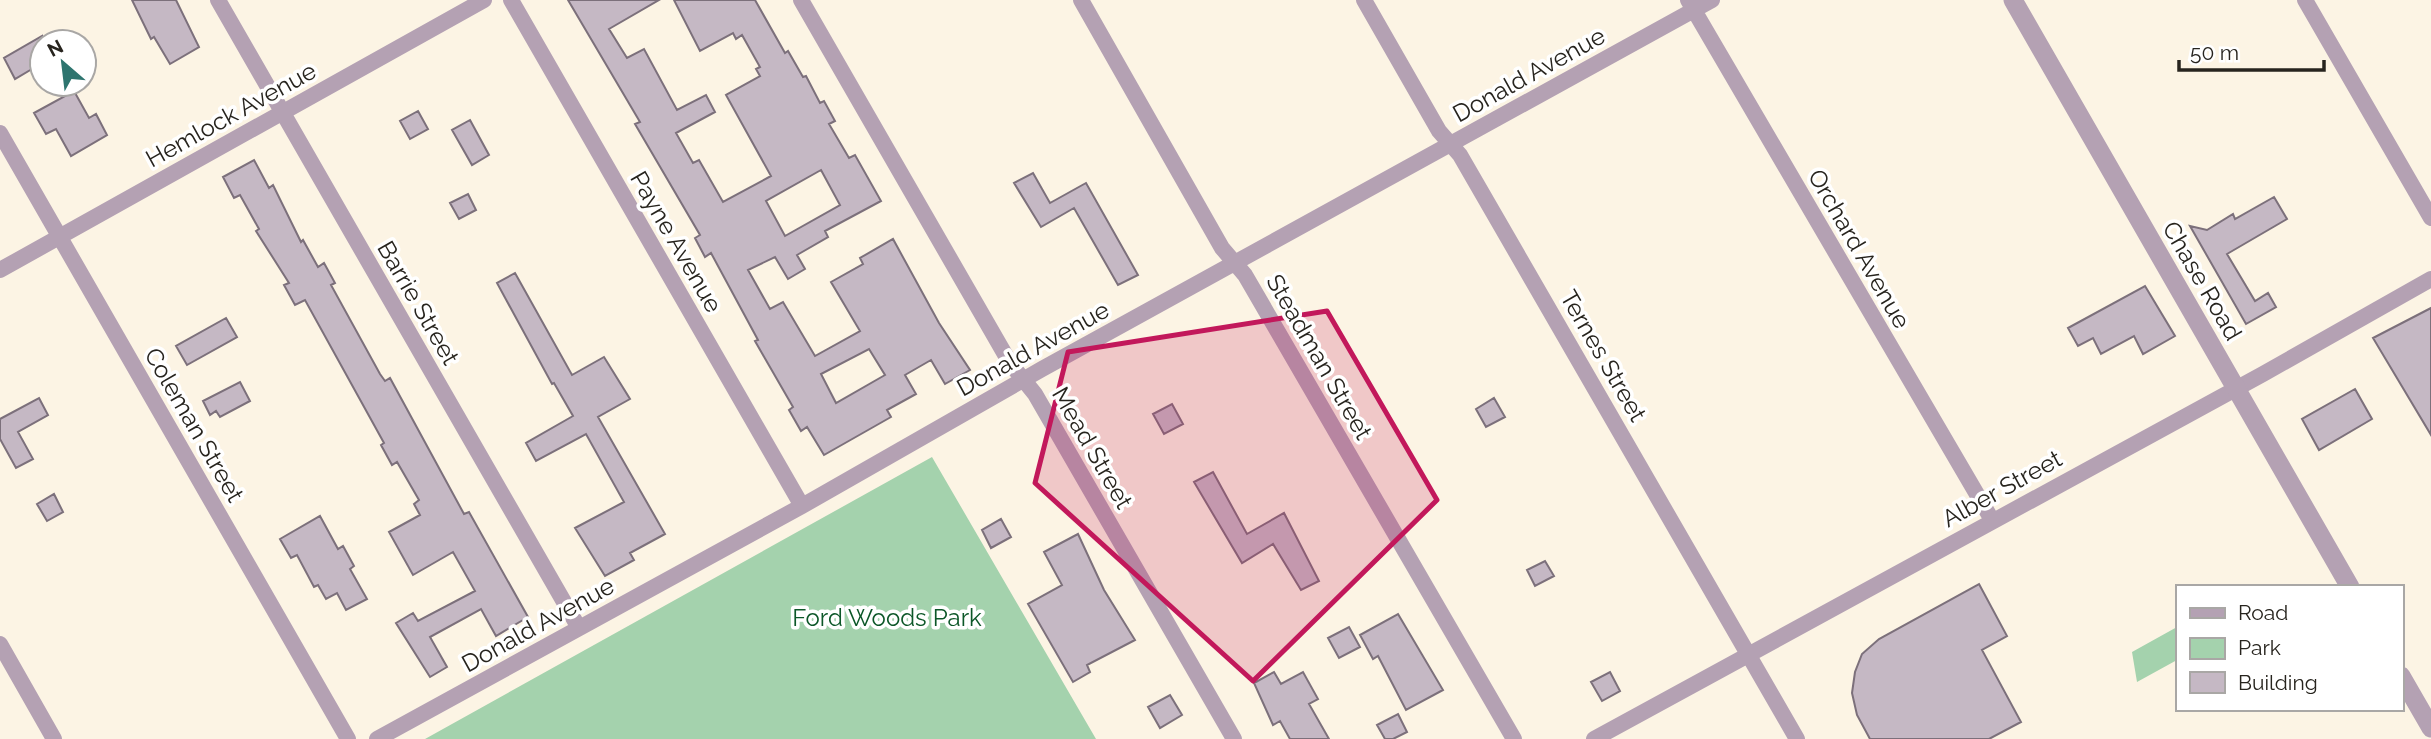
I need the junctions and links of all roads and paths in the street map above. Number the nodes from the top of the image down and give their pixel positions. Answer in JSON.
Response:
{"nodes":[{"id":1,"x":218,"y":0,"type":"edge"},
{"id":2,"x":484,"y":0,"type":"edge"},
{"id":3,"x":511,"y":0,"type":"edge"},
{"id":4,"x":801,"y":0,"type":"edge"},
{"id":5,"x":1081,"y":0,"type":"edge"},
{"id":6,"x":1364,"y":0,"type":"edge"},
{"id":7,"x":1712,"y":0,"type":"edge"},
{"id":8,"x":2013,"y":0,"type":"edge"},
{"id":9,"x":2305,"y":0,"type":"edge"},
{"id":10,"x":1690,"y":5,"type":"edge"},
{"id":11,"x":282,"y":113,"type":"junction"},
{"id":12,"x":0,"y":133,"type":"edge"},
{"id":13,"x":1450,"y":145,"type":"junction"},
{"id":14,"x":2431,"y":218,"type":"edge"},
{"id":15,"x":59,"y":237,"type":"junction"},
{"id":16,"x":1235,"y":263,"type":"junction"},
{"id":17,"x":0,"y":270,"type":"edge"},
{"id":18,"x":2431,"y":279,"type":"edge"},
{"id":19,"x":1023,"y":380,"type":"junction"},
{"id":20,"x":2236,"y":388,"type":"junction"},
{"id":21,"x":802,"y":506,"type":"junction"},
{"id":22,"x":1992,"y":520,"type":"junction"},
{"id":23,"x":2349,"y":585,"type":"edge"},
{"id":24,"x":579,"y":628,"type":"junction"},
{"id":25,"x":0,"y":644,"type":"edge"},
{"id":26,"x":1748,"y":654,"type":"junction"},
{"id":27,"x":2403,"y":679,"type":"edge"},
{"id":28,"x":2431,"y":728,"type":"edge"},
{"id":29,"x":54,"y":739,"type":"edge"},
{"id":30,"x":348,"y":739,"type":"edge"},
{"id":31,"x":377,"y":739,"type":"edge"},
{"id":32,"x":1234,"y":739,"type":"edge"},
{"id":33,"x":1514,"y":739,"type":"edge"},
{"id":34,"x":1594,"y":739,"type":"edge"},
{"id":35,"x":1797,"y":739,"type":"edge"}],
"edges":[{"from":1,"to":11,"type":"street","name":"Barrie Street"},
{"from":2,"to":11,"type":"street","name":"Hemlock Avenue"},
{"from":3,"to":21,"type":"street","name":"Payne Avenue"},
{"from":4,"to":19,"type":"street","name":"Mead Street"},
{"from":5,"to":16,"type":"street","name":"Steadman Street"},
{"from":6,"to":13,"type":"street","name":"Ternes Street"},
{"from":7,"to":10,"type":"street","name":"Donald Avenue"},
{"from":8,"to":20,"type":"street","name":"Chase Road"},
{"from":9,"to":14,"type":"street"},
{"from":10,"to":13,"type":"street","name":"Donald Avenue"},
{"from":10,"to":22,"type":"street","name":"Orchard Avenue"},
{"from":11,"to":15,"type":"street","name":"Hemlock Avenue"},
{"from":11,"to":24,"type":"street","name":"Barrie Street"},
{"from":12,"to":15,"type":"street","name":"Coleman Street"},
{"from":13,"to":16,"type":"street","name":"Donald Avenue"},
{"from":13,"to":26,"type":"street","name":"Ternes Street"},
{"from":15,"to":17,"type":"street","name":"Hemlock Avenue"},
{"from":15,"to":30,"type":"street","name":"Coleman Street"},
{"from":16,"to":19,"type":"street","name":"Donald Avenue"},
{"from":16,"to":33,"type":"street","name":"Steadman Street"},
{"from":18,"to":20,"type":"street","name":"Alber Street"},
{"from":19,"to":21,"type":"street","name":"Donald Avenue"},
{"from":19,"to":32,"type":"street","name":"Mead Street"},
{"from":20,"to":22,"type":"street","name":"Alber Street"},
{"from":20,"to":23,"type":"street","name":"Chase Road"},
{"from":21,"to":24,"type":"street","name":"Donald Avenue"},
{"from":22,"to":26,"type":"street","name":"Alber Street"},
{"from":24,"to":31,"type":"street","name":"Donald Avenue"},
{"from":25,"to":29,"type":"street"},
{"from":26,"to":34,"type":"street","name":"Alber Street"},
{"from":26,"to":35,"type":"street","name":"Ternes Street"},
{"from":27,"to":28,"type":"street"}]}
